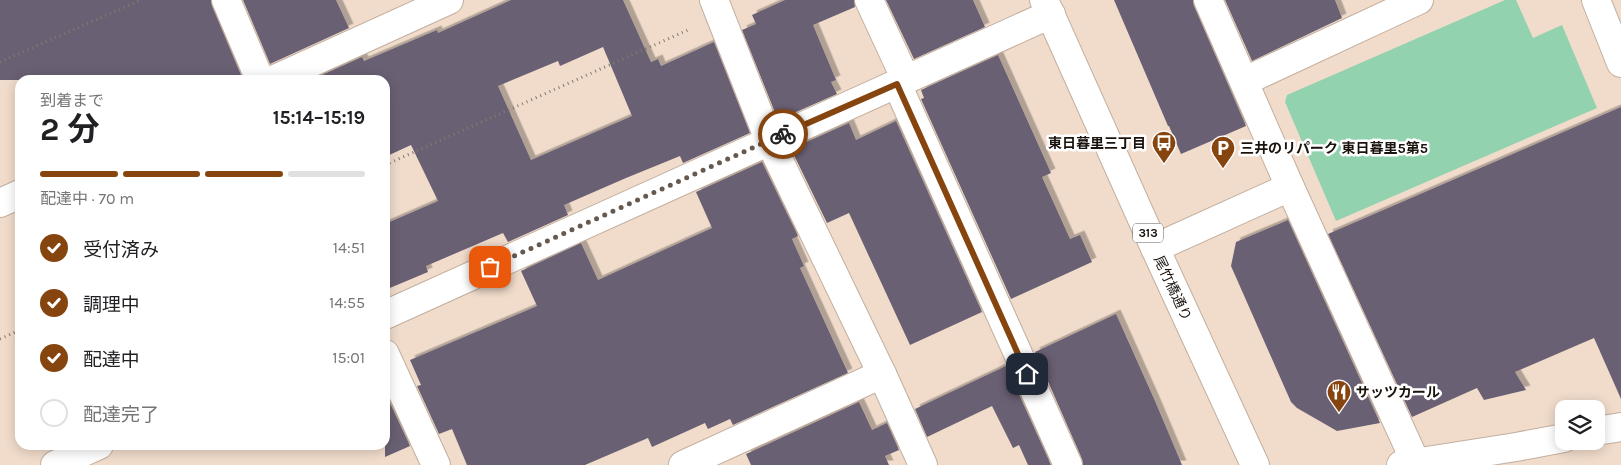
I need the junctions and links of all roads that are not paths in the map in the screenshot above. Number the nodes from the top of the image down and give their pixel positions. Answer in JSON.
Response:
{"nodes":[{"id":1,"x":226,"y":0,"type":"edge"},
{"id":2,"x":449,"y":0,"type":"edge"},
{"id":3,"x":869,"y":0,"type":"edge"},
{"id":4,"x":1208,"y":0,"type":"edge"},
{"id":5,"x":1419,"y":0,"type":"edge"},
{"id":6,"x":1596,"y":0,"type":"edge"},
{"id":7,"x":1047,"y":7,"type":"edge"},
{"id":8,"x":718,"y":8,"type":"edge"},
{"id":9,"x":1621,"y":63,"type":"edge"},
{"id":10,"x":258,"y":75,"type":"edge"},
{"id":11,"x":284,"y":75,"type":"edge"},
{"id":12,"x":1245,"y":81,"type":"junction"},
{"id":13,"x":901,"y":82,"type":"junction"},
{"id":14,"x":769,"y":140,"type":"junction"},
{"id":15,"x":1290,"y":187,"type":"junction"},
{"id":16,"x":15,"y":196,"type":"edge"},
{"id":17,"x":0,"y":203,"type":"edge"},
{"id":18,"x":1155,"y":248,"type":"junction"},
{"id":19,"x":390,"y":313,"type":"edge"},
{"id":20,"x":390,"y":365,"type":"edge"},
{"id":21,"x":882,"y":374,"type":"junction"},
{"id":22,"x":1621,"y":427,"type":"edge"},
{"id":23,"x":1605,"y":430,"type":"edge"},
{"id":24,"x":1555,"y":442,"type":"edge"},
{"id":25,"x":88,"y":450,"type":"edge"},
{"id":26,"x":1518,"y":456,"type":"edge"},
{"id":27,"x":1408,"y":463,"type":"edge"},
{"id":28,"x":55,"y":465,"type":"edge"},
{"id":29,"x":436,"y":465,"type":"edge"},
{"id":30,"x":683,"y":465,"type":"edge"},
{"id":31,"x":923,"y":465,"type":"edge"},
{"id":32,"x":1068,"y":465,"type":"edge"},
{"id":33,"x":1255,"y":465,"type":"edge"}],
"edges":[{"from":1,"to":10,"type":"street"},
{"from":2,"to":11,"type":"street"},
{"from":3,"to":13,"type":"street"},
{"from":4,"to":12,"type":"street"},
{"from":5,"to":12,"type":"street"},
{"from":6,"to":9,"type":"street"},
{"from":7,"to":13,"type":"street"},
{"from":7,"to":18,"type":"street","name":"尾竹橋通り","number":"313"},
{"from":8,"to":14,"type":"street"},
{"from":12,"to":15,"type":"street"},
{"from":13,"to":14,"type":"street"},
{"from":13,"to":32,"type":"street"},
{"from":14,"to":19,"type":"street"},
{"from":14,"to":21,"type":"street"},
{"from":15,"to":18,"type":"street"},
{"from":15,"to":27,"type":"street"},
{"from":16,"to":17,"type":"street"},
{"from":18,"to":33,"type":"street","name":"尾竹橋通り","number":"313"},
{"from":20,"to":29,"type":"street"},
{"from":21,"to":30,"type":"street"},
{"from":21,"to":31,"type":"street"},
{"from":22,"to":23,"type":"street"},
{"from":24,"to":26,"type":"street"},
{"from":25,"to":28,"type":"street"},
{"from":26,"to":27,"type":"street"}]}
